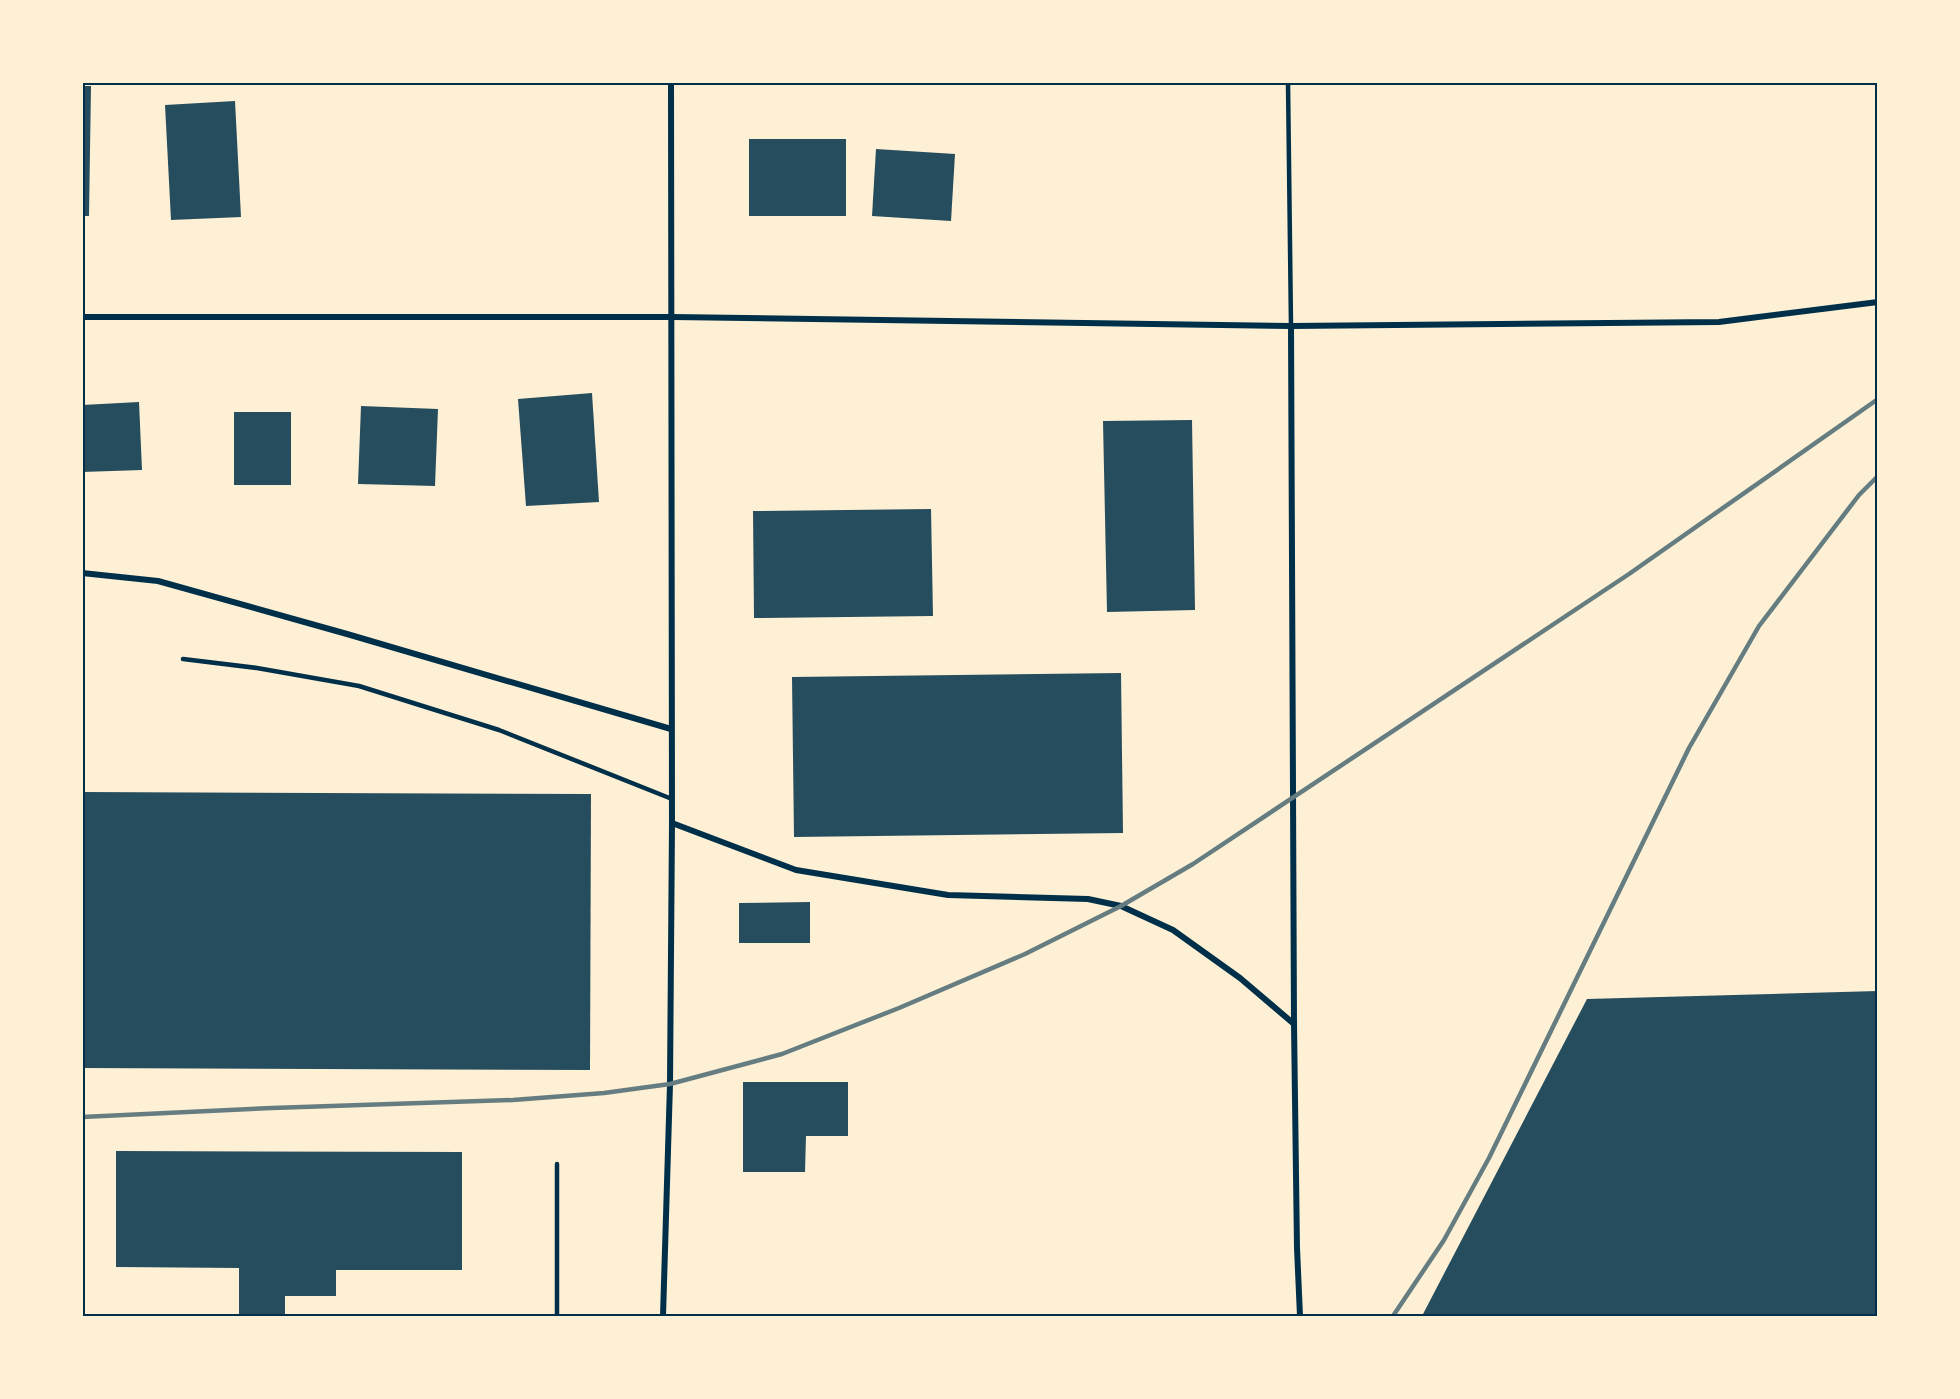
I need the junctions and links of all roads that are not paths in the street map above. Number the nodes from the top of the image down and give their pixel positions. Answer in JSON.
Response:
{"nodes":[{"id":1,"x":671,"y":82,"type":"edge"},
{"id":2,"x":1288,"y":82,"type":"edge"},
{"id":3,"x":1878,"y":302,"type":"edge"},
{"id":4,"x":82,"y":317,"type":"edge"},
{"id":5,"x":673,"y":317,"type":"junction"},
{"id":6,"x":1291,"y":326,"type":"junction"},
{"id":7,"x":82,"y":573,"type":"edge"},
{"id":8,"x":183,"y":659,"type":"dead end"},
{"id":9,"x":671,"y":729,"type":"junction"},
{"id":10,"x":672,"y":799,"type":"junction"},
{"id":11,"x":672,"y":823,"type":"junction"},
{"id":12,"x":1294,"y":1024,"type":"junction"},
{"id":13,"x":557,"y":1164,"type":"dead end"},
{"id":14,"x":557,"y":1317,"type":"edge"},
{"id":15,"x":663,"y":1317,"type":"edge"},
{"id":16,"x":1300,"y":1317,"type":"edge"}],
"edges":[{"from":1,"to":5,"type":"street"},
{"from":2,"to":6,"type":"lane"},
{"from":3,"to":6,"type":"street"},
{"from":4,"to":5,"type":"street"},
{"from":5,"to":6,"type":"street"},
{"from":5,"to":9,"type":"street"},
{"from":6,"to":12,"type":"street"},
{"from":7,"to":9,"type":"street"},
{"from":8,"to":10,"type":"lane"},
{"from":9,"to":10,"type":"street"},
{"from":10,"to":11,"type":"street"},
{"from":11,"to":12,"type":"street"},
{"from":11,"to":15,"type":"street"},
{"from":12,"to":16,"type":"street"},
{"from":13,"to":14,"type":"lane"}]}
